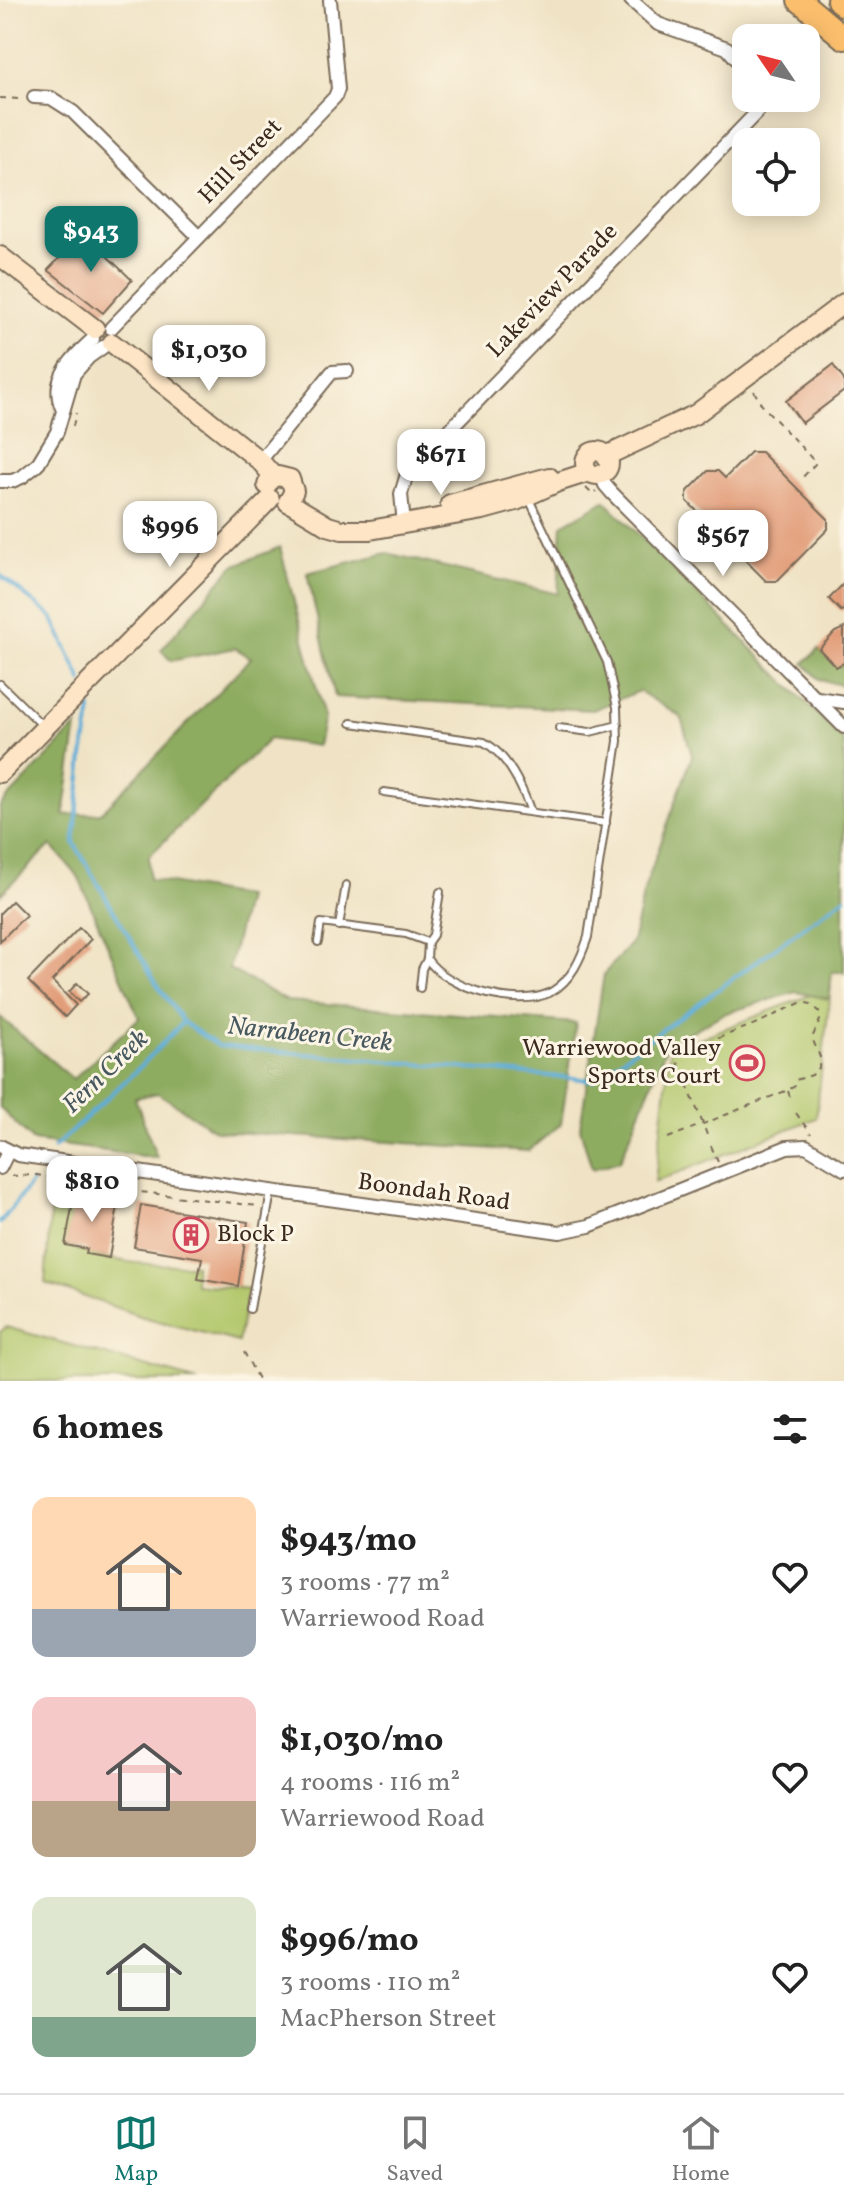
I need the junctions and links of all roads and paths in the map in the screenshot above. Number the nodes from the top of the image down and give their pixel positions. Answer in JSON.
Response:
{"nodes":[{"id":1,"x":330,"y":0,"type":"edge"},
{"id":2,"x":631,"y":0,"type":"edge"},
{"id":3,"x":799,"y":0,"type":"edge"},
{"id":4,"x":838,"y":0,"type":"edge"},
{"id":5,"x":844,"y":5,"type":"edge"},
{"id":6,"x":834,"y":38,"type":"edge"},
{"id":7,"x":732,"y":54,"type":"edge"},
{"id":8,"x":34,"y":97,"type":"joint"},
{"id":9,"x":0,"y":98,"type":"edge"},
{"id":10,"x":757,"y":112,"type":"edge"},
{"id":11,"x":199,"y":237,"type":"junction"},
{"id":12,"x":0,"y":256,"type":"edge"},
{"id":13,"x":844,"y":303,"type":"edge"},
{"id":14,"x":102,"y":337,"type":"junction"},
{"id":15,"x":347,"y":371,"type":"dead end"},
{"id":16,"x":753,"y":390,"type":"dead end"},
{"id":17,"x":260,"y":461,"type":"junction"},
{"id":18,"x":592,"y":470,"type":"junction"},
{"id":19,"x":800,"y":480,"type":"dead end"},
{"id":20,"x":0,"y":481,"type":"edge"},
{"id":21,"x":527,"y":496,"type":"junction"},
{"id":22,"x":284,"y":497,"type":"junction"},
{"id":23,"x":403,"y":518,"type":"junction"},
{"id":24,"x":0,"y":684,"type":"edge"},
{"id":25,"x":817,"y":698,"type":"junction"},
{"id":26,"x":844,"y":702,"type":"edge"},
{"id":27,"x":351,"y":723,"type":"dead end"},
{"id":28,"x":618,"y":725,"type":"junction"},
{"id":29,"x":844,"y":727,"type":"edge"},
{"id":30,"x":45,"y":728,"type":"junction"},
{"id":31,"x":559,"y":728,"type":"dead end"},
{"id":32,"x":0,"y":773,"type":"edge"},
{"id":33,"x":384,"y":792,"type":"dead end"},
{"id":34,"x":531,"y":812,"type":"junction"},
{"id":35,"x":606,"y":823,"type":"junction"},
{"id":36,"x":346,"y":885,"type":"dead end"},
{"id":37,"x":440,"y":892,"type":"dead end"},
{"id":38,"x":339,"y":926,"type":"junction"},
{"id":39,"x":318,"y":942,"type":"dead end"},
{"id":40,"x":428,"y":942,"type":"junction"},
{"id":41,"x":427,"y":959,"type":"junction"},
{"id":42,"x":420,"y":988,"type":"dead end"},
{"id":43,"x":788,"y":1090,"type":"junction"},
{"id":44,"x":791,"y":1100,"type":"dead end"},
{"id":45,"x":796,"y":1113,"type":"dead end"},
{"id":46,"x":703,"y":1124,"type":"junction"},
{"id":47,"x":707,"y":1135,"type":"dead end"},
{"id":48,"x":668,"y":1138,"type":"dead end"},
{"id":49,"x":816,"y":1138,"type":"dead end"},
{"id":50,"x":711,"y":1146,"type":"dead end"},
{"id":51,"x":3,"y":1152,"type":"edge"},
{"id":52,"x":718,"y":1163,"type":"dead end"},
{"id":53,"x":844,"y":1169,"type":"edge"},
{"id":54,"x":3,"y":1172,"type":"edge"},
{"id":55,"x":271,"y":1192,"type":"junction"},
{"id":56,"x":268,"y":1207,"type":"junction"},
{"id":57,"x":250,"y":1309,"type":"dead end"},
{"id":58,"x":244,"y":1352,"type":"dead end"},
{"id":59,"x":259,"y":1381,"type":"edge"}],
"edges":[{"from":1,"to":11,"type":"street","name":"Hill Street"},
{"from":2,"to":7,"type":"street"},
{"from":3,"to":6,"type":"highway"},
{"from":4,"to":5,"type":"highway"},
{"from":8,"to":9,"type":"path"},
{"from":8,"to":11,"type":"street"},
{"from":10,"to":23,"type":"street","name":"Lakeview Parade"},
{"from":11,"to":14,"type":"street","name":"Hill Street"},
{"from":12,"to":14,"type":"street"},
{"from":13,"to":18,"type":"street"},
{"from":14,"to":17,"type":"street"},
{"from":14,"to":20,"type":"street","name":"Hill Street"},
{"from":15,"to":17,"type":"street"},
{"from":16,"to":19,"type":"path"},
{"from":17,"to":22,"type":"street"},
{"from":18,"to":21,"type":"street"},
{"from":18,"to":23,"type":"street"},
{"from":18,"to":25,"type":"street"},
{"from":21,"to":23,"type":"street"},
{"from":21,"to":28,"type":"lane"},
{"from":22,"to":23,"type":"street"},
{"from":22,"to":30,"type":"street"},
{"from":24,"to":30,"type":"lane"},
{"from":25,"to":26,"type":"street"},
{"from":25,"to":29,"type":"street"},
{"from":27,"to":34,"type":"lane"},
{"from":28,"to":31,"type":"lane"},
{"from":28,"to":35,"type":"lane"},
{"from":30,"to":32,"type":"street"},
{"from":33,"to":34,"type":"lane"},
{"from":34,"to":35,"type":"lane"},
{"from":35,"to":41,"type":"lane"},
{"from":36,"to":38,"type":"lane"},
{"from":37,"to":40,"type":"lane"},
{"from":38,"to":39,"type":"lane"},
{"from":38,"to":40,"type":"lane"},
{"from":40,"to":41,"type":"lane"},
{"from":41,"to":42,"type":"lane"},
{"from":43,"to":44,"type":"path"},
{"from":43,"to":46,"type":"path"},
{"from":43,"to":46,"type":"path"},
{"from":45,"to":49,"type":"path"},
{"from":46,"to":47,"type":"path"},
{"from":46,"to":48,"type":"path"},
{"from":50,"to":52,"type":"path"},
{"from":51,"to":54,"type":"street"},
{"from":51,"to":55,"type":"street","name":"Boondah Road"},
{"from":53,"to":55,"type":"street","name":"Boondah Road"},
{"from":54,"to":56,"type":"path"},
{"from":55,"to":56,"type":"lane"},
{"from":56,"to":57,"type":"lane"},
{"from":58,"to":59,"type":"path"}]}
